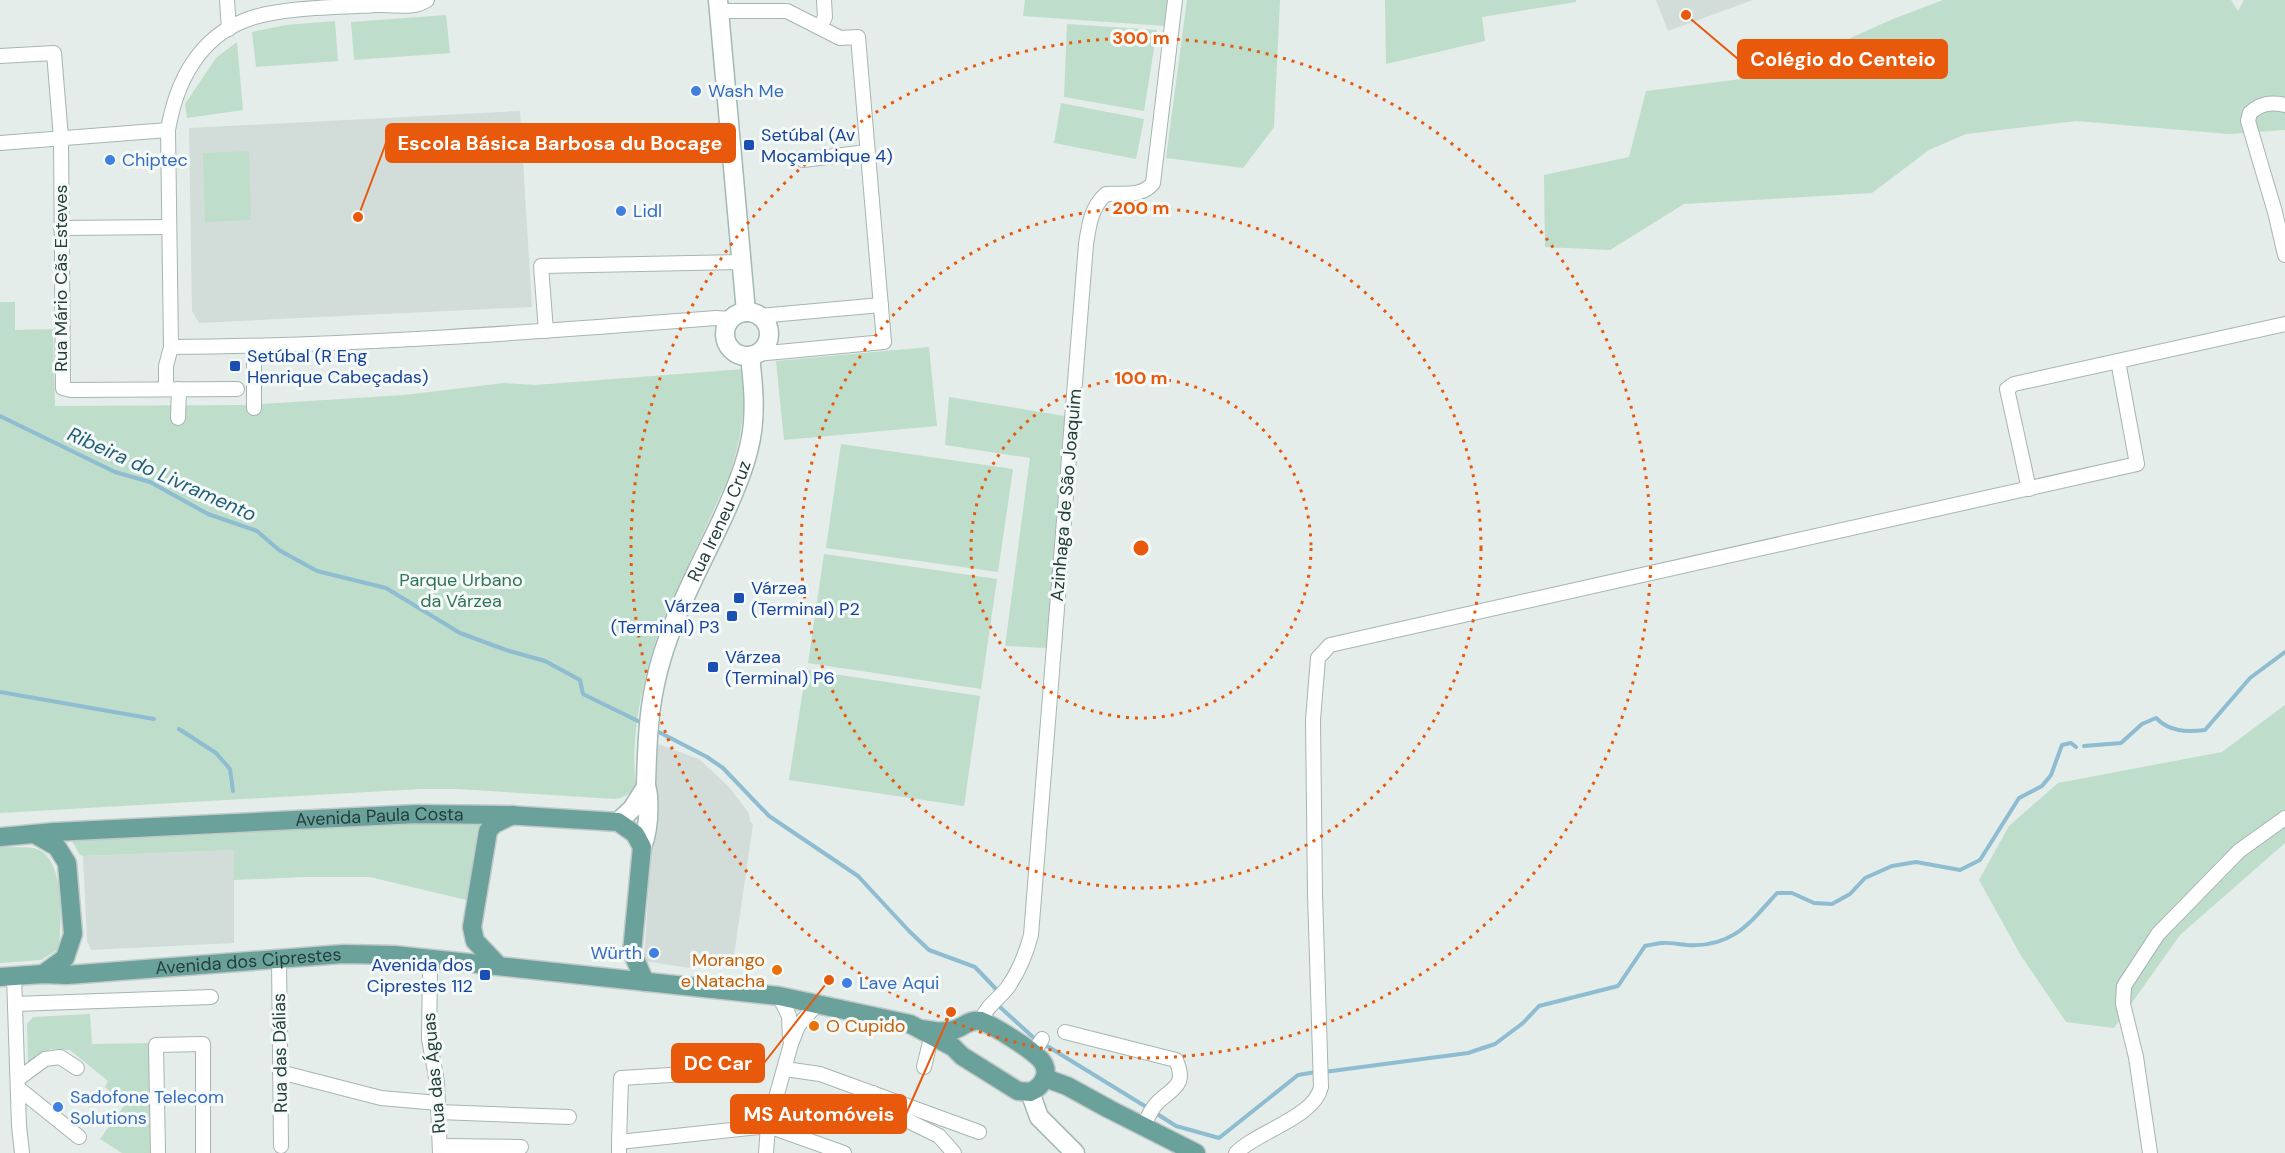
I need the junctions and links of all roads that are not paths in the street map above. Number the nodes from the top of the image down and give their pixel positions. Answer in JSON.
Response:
{"nodes":[{"id":1,"x":227,"y":0,"type":"edge"},
{"id":2,"x":426,"y":0,"type":"edge"},
{"id":3,"x":824,"y":0,"type":"edge"},
{"id":4,"x":1175,"y":0,"type":"edge"},
{"id":5,"x":381,"y":2,"type":"edge"},
{"id":6,"x":299,"y":5,"type":"edge"},
{"id":7,"x":718,"y":6,"type":"edge"},
{"id":8,"x":820,"y":27,"type":"junction"},
{"id":9,"x":229,"y":28,"type":"junction"},
{"id":10,"x":0,"y":51,"type":"edge"},
{"id":11,"x":2285,"y":105,"type":"edge"},
{"id":12,"x":168,"y":130,"type":"junction"},
{"id":13,"x":61,"y":138,"type":"junction"},
{"id":14,"x":0,"y":143,"type":"edge"},
{"id":15,"x":867,"y":152,"type":"junction"},
{"id":16,"x":803,"y":160,"type":"dead end"},
{"id":17,"x":169,"y":227,"type":"junction"},
{"id":18,"x":61,"y":228,"type":"junction"},
{"id":19,"x":2285,"y":255,"type":"edge"},
{"id":20,"x":741,"y":262,"type":"junction"},
{"id":21,"x":881,"y":305,"type":"junction"},
{"id":22,"x":745,"y":316,"type":"junction"},
{"id":23,"x":2285,"y":324,"type":"edge"},
{"id":24,"x":546,"y":331,"type":"junction"},
{"id":25,"x":171,"y":346,"type":"junction"},
{"id":26,"x":254,"y":346,"type":"junction"},
{"id":27,"x":753,"y":355,"type":"junction"},
{"id":28,"x":2118,"y":361,"type":"junction"},
{"id":29,"x":237,"y":388,"type":"dead end"},
{"id":30,"x":173,"y":389,"type":"junction"},
{"id":31,"x":254,"y":408,"type":"dead end"},
{"id":32,"x":178,"y":418,"type":"dead end"},
{"id":33,"x":2029,"y":489,"type":"junction"},
{"id":34,"x":646,"y":787,"type":"junction"},
{"id":35,"x":513,"y":815,"type":"junction"},
{"id":36,"x":2285,"y":818,"type":"edge"},
{"id":37,"x":618,"y":822,"type":"junction"},
{"id":38,"x":36,"y":835,"type":"junction"},
{"id":39,"x":0,"y":837,"type":"edge"},
{"id":40,"x":642,"y":847,"type":"junction"},
{"id":41,"x":632,"y":952,"type":"junction"},
{"id":42,"x":425,"y":957,"type":"junction"},
{"id":43,"x":279,"y":959,"type":"junction"},
{"id":44,"x":498,"y":965,"type":"junction"},
{"id":45,"x":43,"y":974,"type":"junction"},
{"id":46,"x":7,"y":976,"type":"edge"},
{"id":47,"x":600,"y":976,"type":"junction"},
{"id":48,"x":645,"y":982,"type":"junction"},
{"id":49,"x":779,"y":996,"type":"junction"},
{"id":50,"x":211,"y":997,"type":"dead end"},
{"id":51,"x":15,"y":1004,"type":"junction"},
{"id":52,"x":817,"y":1004,"type":"junction"},
{"id":53,"x":981,"y":1021,"type":"junction"},
{"id":54,"x":960,"y":1027,"type":"junction"},
{"id":55,"x":927,"y":1032,"type":"junction"},
{"id":56,"x":1065,"y":1032,"type":"dead end"},
{"id":57,"x":790,"y":1044,"type":"junction"},
{"id":58,"x":959,"y":1052,"type":"junction"},
{"id":59,"x":924,"y":1066,"type":"dead end"},
{"id":60,"x":77,"y":1068,"type":"dead end"},
{"id":61,"x":785,"y":1069,"type":"junction"},
{"id":62,"x":735,"y":1071,"type":"dead end"},
{"id":63,"x":280,"y":1072,"type":"junction"},
{"id":64,"x":1045,"y":1078,"type":"junction"},
{"id":65,"x":18,"y":1084,"type":"junction"},
{"id":66,"x":1030,"y":1092,"type":"junction"},
{"id":67,"x":873,"y":1093,"type":"junction"},
{"id":68,"x":438,"y":1108,"type":"junction"},
{"id":69,"x":568,"y":1117,"type":"dead end"},
{"id":70,"x":1147,"y":1118,"type":"junction"},
{"id":71,"x":768,"y":1126,"type":"junction"},
{"id":72,"x":979,"y":1132,"type":"dead end"},
{"id":73,"x":79,"y":1137,"type":"dead end"},
{"id":74,"x":281,"y":1146,"type":"dead end"},
{"id":75,"x":521,"y":1147,"type":"dead end"},
{"id":76,"x":619,"y":1148,"type":"edge"},
{"id":77,"x":440,"y":1150,"type":"edge"},
{"id":78,"x":836,"y":1152,"type":"edge"},
{"id":79,"x":22,"y":1153,"type":"edge"},
{"id":80,"x":158,"y":1153,"type":"edge"},
{"id":81,"x":203,"y":1153,"type":"edge"},
{"id":82,"x":766,"y":1153,"type":"edge"},
{"id":83,"x":954,"y":1153,"type":"edge"},
{"id":84,"x":1076,"y":1153,"type":"edge"},
{"id":85,"x":1196,"y":1153,"type":"edge"},
{"id":86,"x":1236,"y":1153,"type":"edge"},
{"id":87,"x":2150,"y":1153,"type":"edge"}],
"edges":[{"from":1,"to":9,"type":"street"},
{"from":2,"to":5,"type":"street"},
{"from":3,"to":8,"type":"street"},
{"from":4,"to":53,"type":"street","name":"Azinhaga de São Joaquim"},
{"from":5,"to":6,"type":"street"},
{"from":6,"to":9,"type":"street"},
{"from":7,"to":8,"type":"street"},
{"from":7,"to":20,"type":"street"},
{"from":8,"to":15,"type":"street"},
{"from":9,"to":12,"type":"street"},
{"from":10,"to":13,"type":"street","name":"Rua Mário Cãs Esteves"},
{"from":11,"to":19,"type":"street"},
{"from":12,"to":13,"type":"street"},
{"from":12,"to":17,"type":"street"},
{"from":13,"to":14,"type":"street"},
{"from":13,"to":18,"type":"street","name":"Rua Mário Cãs Esteves"},
{"from":15,"to":16,"type":"street"},
{"from":15,"to":21,"type":"street"},
{"from":17,"to":18,"type":"street"},
{"from":17,"to":25,"type":"street"},
{"from":18,"to":30,"type":"street","name":"Rua Mário Cãs Esteves"},
{"from":20,"to":22,"type":"street"},
{"from":20,"to":24,"type":"street"},
{"from":21,"to":22,"type":"street"},
{"from":21,"to":27,"type":"street"},
{"from":22,"to":24,"type":"street"},
{"from":22,"to":27,"type":"street"},
{"from":22,"to":27,"type":"street"},
{"from":23,"to":28,"type":"street"},
{"from":24,"to":26,"type":"street"},
{"from":25,"to":26,"type":"street"},
{"from":25,"to":30,"type":"street"},
{"from":26,"to":31,"type":"street"},
{"from":27,"to":34,"type":"street","name":"Rua Ireneu Cruz"},
{"from":28,"to":33,"type":"street"},
{"from":28,"to":33,"type":"street"},
{"from":29,"to":30,"type":"street","name":"Rua Mário Cãs Esteves"},
{"from":30,"to":32,"type":"street"},
{"from":33,"to":86,"type":"street"},
{"from":34,"to":37,"type":"street"},
{"from":34,"to":40,"type":"street","name":"Rua Ireneu Cruz"},
{"from":35,"to":37,"type":"main road","name":"Avenida Paula Costa"},
{"from":35,"to":38,"type":"main road","name":"Avenida Paula Costa"},
{"from":35,"to":44,"type":"main road"},
{"from":36,"to":87,"type":"street"},
{"from":37,"to":40,"type":"main road"},
{"from":38,"to":39,"type":"main road","name":"Avenida Paula Costa"},
{"from":38,"to":45,"type":"main road"},
{"from":40,"to":41,"type":"main road"},
{"from":41,"to":47,"type":"main road"},
{"from":41,"to":48,"type":"main road"},
{"from":42,"to":43,"type":"main road","name":"Avenida dos Ciprestes"},
{"from":42,"to":44,"type":"main road","name":"Avenida dos Ciprestes"},
{"from":42,"to":68,"type":"street","name":"Rua das Águas"},
{"from":43,"to":45,"type":"main road","name":"Avenida dos Ciprestes"},
{"from":43,"to":63,"type":"street","name":"Rua das Dálias"},
{"from":44,"to":47,"type":"main road","name":"Avenida dos Ciprestes"},
{"from":45,"to":46,"type":"main road","name":"Avenida dos Ciprestes"},
{"from":46,"to":51,"type":"street"},
{"from":47,"to":48,"type":"main road","name":"Avenida dos Ciprestes"},
{"from":48,"to":49,"type":"main road","name":"Avenida dos Ciprestes"},
{"from":49,"to":52,"type":"main road","name":"Avenida dos Ciprestes"},
{"from":49,"to":57,"type":"street"},
{"from":50,"to":51,"type":"street"},
{"from":51,"to":65,"type":"street"},
{"from":52,"to":55,"type":"main road","name":"Avenida dos Ciprestes"},
{"from":52,"to":57,"type":"street"},
{"from":53,"to":54,"type":"main road","name":"Avenida dos Ciprestes"},
{"from":53,"to":64,"type":"main road"},
{"from":54,"to":55,"type":"main road","name":"Avenida dos Ciprestes"},
{"from":54,"to":58,"type":"main road"},
{"from":55,"to":58,"type":"main road","name":"Avenida dos Ciprestes"},
{"from":55,"to":59,"type":"street"},
{"from":56,"to":70,"type":"street"},
{"from":57,"to":61,"type":"street"},
{"from":58,"to":66,"type":"main road","name":"Avenida dos Ciprestes"},
{"from":60,"to":65,"type":"street"},
{"from":61,"to":67,"type":"street"},
{"from":61,"to":71,"type":"street"},
{"from":62,"to":76,"type":"street"},
{"from":63,"to":68,"type":"street"},
{"from":63,"to":74,"type":"street","name":"Rua das Dálias"},
{"from":64,"to":66,"type":"main road"},
{"from":64,"to":70,"type":"main road"},
{"from":65,"to":73,"type":"street"},
{"from":65,"to":79,"type":"street"},
{"from":66,"to":84,"type":"street"},
{"from":67,"to":72,"type":"street"},
{"from":67,"to":83,"type":"street"},
{"from":68,"to":69,"type":"street"},
{"from":68,"to":77,"type":"street","name":"Rua das Águas"},
{"from":70,"to":85,"type":"main road"},
{"from":71,"to":76,"type":"street"},
{"from":71,"to":78,"type":"street"},
{"from":71,"to":82,"type":"street"},
{"from":75,"to":77,"type":"street"},
{"from":80,"to":81,"type":"street"}]}
